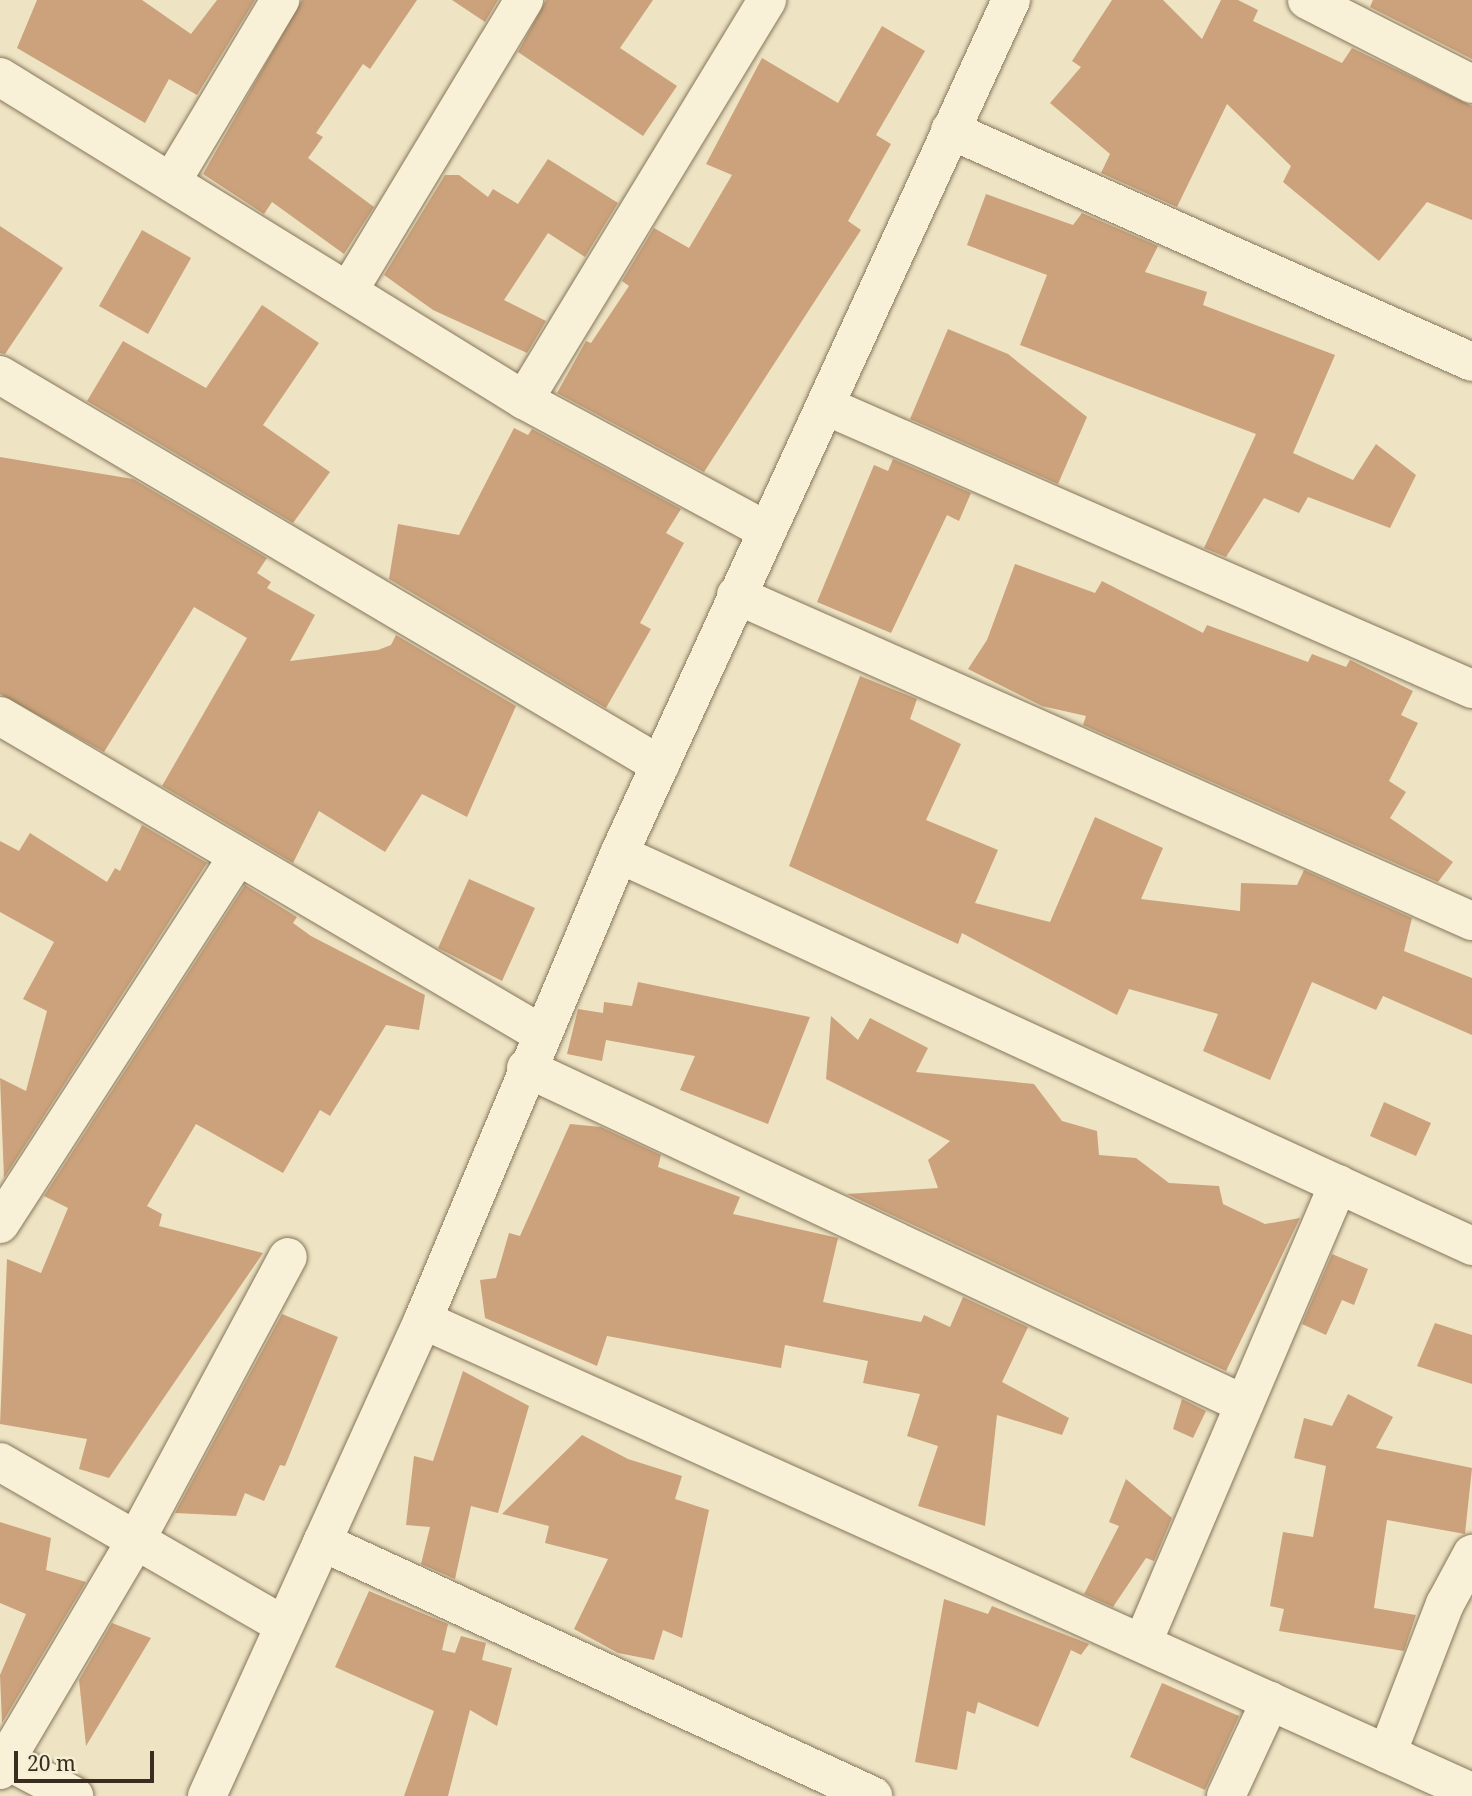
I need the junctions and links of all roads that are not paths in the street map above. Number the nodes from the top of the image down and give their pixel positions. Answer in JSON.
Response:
{"nodes":[{"id":1,"x":280,"y":0,"type":"edge"},
{"id":2,"x":524,"y":0,"type":"edge"},
{"id":3,"x":767,"y":0,"type":"edge"},
{"id":4,"x":1011,"y":0,"type":"edge"},
{"id":5,"x":1330,"y":5,"type":"edge"},
{"id":6,"x":0,"y":77,"type":"edge"},
{"id":7,"x":1472,"y":84,"type":"edge"},
{"id":8,"x":950,"y":130,"type":"junction"},
{"id":9,"x":173,"y":179,"type":"junction"},
{"id":10,"x":349,"y":290,"type":"junction"},
{"id":11,"x":1472,"y":362,"type":"edge"},
{"id":12,"x":0,"y":375,"type":"edge"},
{"id":13,"x":524,"y":400,"type":"junction"},
{"id":14,"x":826,"y":406,"type":"junction"},
{"id":15,"x":767,"y":531,"type":"junction"},
{"id":16,"x":736,"y":595,"type":"junction"},
{"id":17,"x":1472,"y":689,"type":"edge"},
{"id":18,"x":0,"y":716,"type":"edge"},
{"id":19,"x":660,"y":765,"type":"junction"},
{"id":20,"x":619,"y":854,"type":"junction"},
{"id":21,"x":238,"y":856,"type":"junction"},
{"id":22,"x":1472,"y":921,"type":"edge"},
{"id":23,"x":540,"y":1033,"type":"junction"},
{"id":24,"x":526,"y":1068,"type":"junction"},
{"id":25,"x":1338,"y":1184,"type":"junction"},
{"id":26,"x":0,"y":1224,"type":"edge"},
{"id":27,"x":1472,"y":1246,"type":"edge"},
{"id":28,"x":288,"y":1257,"type":"dead end"},
{"id":29,"x":423,"y":1320,"type":"junction"},
{"id":30,"x":1244,"y":1404,"type":"junction"},
{"id":31,"x":0,"y":1462,"type":"edge"},
{"id":32,"x":136,"y":1540,"type":"junction"},
{"id":33,"x":322,"y":1542,"type":"junction"},
{"id":34,"x":1472,"y":1554,"type":"edge"},
{"id":35,"x":284,"y":1625,"type":"junction"},
{"id":36,"x":1143,"y":1642,"type":"junction"},
{"id":37,"x":1270,"y":1700,"type":"junction"},
{"id":38,"x":1387,"y":1754,"type":"junction"},
{"id":39,"x":2,"y":1762,"type":"edge"},
{"id":40,"x":1472,"y":1792,"type":"edge"},
{"id":41,"x":74,"y":1796,"type":"edge"},
{"id":42,"x":207,"y":1796,"type":"edge"},
{"id":43,"x":873,"y":1796,"type":"edge"},
{"id":44,"x":1226,"y":1796,"type":"edge"}],
"edges":[{"from":1,"to":9,"type":"street"},
{"from":2,"to":10,"type":"street"},
{"from":3,"to":13,"type":"street"},
{"from":4,"to":8,"type":"street"},
{"from":5,"to":7,"type":"street"},
{"from":6,"to":9,"type":"street"},
{"from":8,"to":11,"type":"street"},
{"from":8,"to":14,"type":"street"},
{"from":9,"to":10,"type":"street"},
{"from":10,"to":13,"type":"street"},
{"from":12,"to":19,"type":"street"},
{"from":13,"to":15,"type":"street"},
{"from":14,"to":15,"type":"street"},
{"from":14,"to":17,"type":"street"},
{"from":15,"to":16,"type":"street"},
{"from":16,"to":19,"type":"street"},
{"from":16,"to":22,"type":"street"},
{"from":18,"to":21,"type":"street"},
{"from":19,"to":20,"type":"street"},
{"from":20,"to":23,"type":"street"},
{"from":20,"to":25,"type":"street"},
{"from":21,"to":23,"type":"street"},
{"from":21,"to":26,"type":"street"},
{"from":23,"to":24,"type":"street"},
{"from":24,"to":29,"type":"street"},
{"from":24,"to":30,"type":"street"},
{"from":25,"to":27,"type":"street"},
{"from":25,"to":30,"type":"street"},
{"from":28,"to":32,"type":"street"},
{"from":29,"to":33,"type":"street"},
{"from":29,"to":36,"type":"street"},
{"from":30,"to":36,"type":"street"},
{"from":31,"to":32,"type":"street"},
{"from":32,"to":35,"type":"street"},
{"from":32,"to":39,"type":"street"},
{"from":33,"to":35,"type":"street"},
{"from":33,"to":43,"type":"street"},
{"from":34,"to":38,"type":"street"},
{"from":35,"to":42,"type":"street"},
{"from":36,"to":37,"type":"street"},
{"from":37,"to":38,"type":"street"},
{"from":37,"to":44,"type":"street"},
{"from":38,"to":40,"type":"street"},
{"from":39,"to":41,"type":"street"}]}
